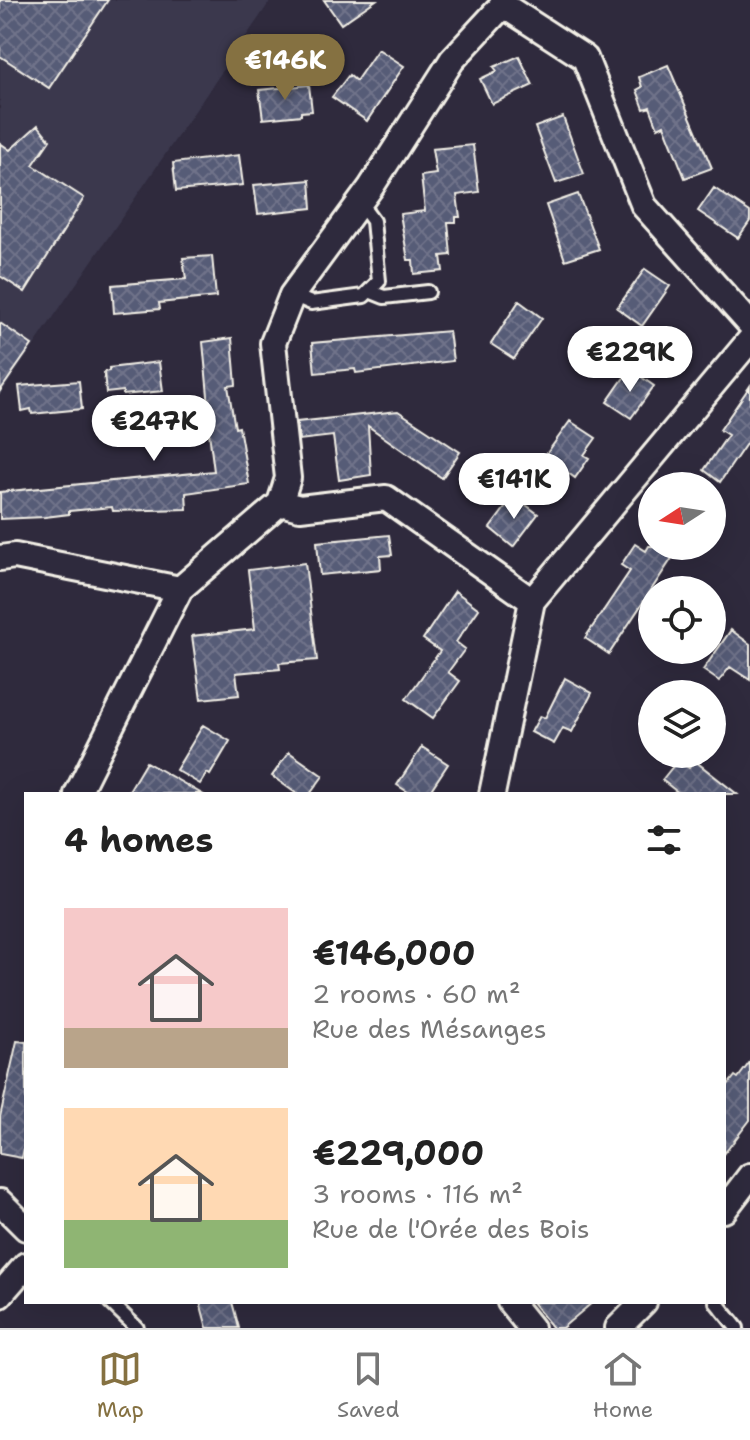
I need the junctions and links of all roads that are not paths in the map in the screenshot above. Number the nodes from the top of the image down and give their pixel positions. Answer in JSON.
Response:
{"nodes":[{"id":1,"x":503,"y":3,"type":"edge"},
{"id":2,"x":359,"y":202,"type":"junction"},
{"id":3,"x":369,"y":291,"type":"junction"},
{"id":4,"x":428,"y":292,"type":"dead end"},
{"id":5,"x":292,"y":295,"type":"junction"},
{"id":6,"x":750,"y":324,"type":"edge"},
{"id":7,"x":750,"y":340,"type":"edge"},
{"id":8,"x":280,"y":503,"type":"junction"},
{"id":9,"x":0,"y":558,"type":"edge"},
{"id":10,"x":180,"y":589,"type":"junction"},
{"id":11,"x":532,"y":601,"type":"junction"},
{"id":12,"x":78,"y":792,"type":"edge"},
{"id":13,"x":492,"y":792,"type":"edge"},
{"id":14,"x":750,"y":1176,"type":"edge"},
{"id":15,"x":0,"y":1202,"type":"edge"},
{"id":16,"x":726,"y":1207,"type":"edge"},
{"id":17,"x":24,"y":1226,"type":"edge"},
{"id":18,"x":24,"y":1267,"type":"edge"},
{"id":19,"x":0,"y":1295,"type":"edge"},
{"id":20,"x":112,"y":1304,"type":"edge"},
{"id":21,"x":512,"y":1304,"type":"edge"},
{"id":22,"x":642,"y":1304,"type":"edge"},
{"id":23,"x":718,"y":1304,"type":"edge"},
{"id":24,"x":137,"y":1328,"type":"edge"},
{"id":25,"x":531,"y":1328,"type":"edge"},
{"id":26,"x":618,"y":1328,"type":"edge"},
{"id":27,"x":737,"y":1328,"type":"edge"}],
"edges":[{"from":1,"to":2,"type":"street"},
{"from":1,"to":6,"type":"street"},
{"from":2,"to":3,"type":"lane"},
{"from":2,"to":5,"type":"street"},
{"from":3,"to":4,"type":"lane"},
{"from":3,"to":5,"type":"lane"},
{"from":5,"to":8,"type":"street"},
{"from":7,"to":11,"type":"street"},
{"from":8,"to":10,"type":"street"},
{"from":8,"to":11,"type":"street"},
{"from":9,"to":10,"type":"street"},
{"from":10,"to":12,"type":"street"},
{"from":11,"to":13,"type":"street"},
{"from":14,"to":16,"type":"street"},
{"from":15,"to":17,"type":"street"},
{"from":18,"to":19,"type":"street"},
{"from":20,"to":24,"type":"lane"},
{"from":21,"to":25,"type":"street"},
{"from":22,"to":26,"type":"street"},
{"from":23,"to":27,"type":"lane"}]}
